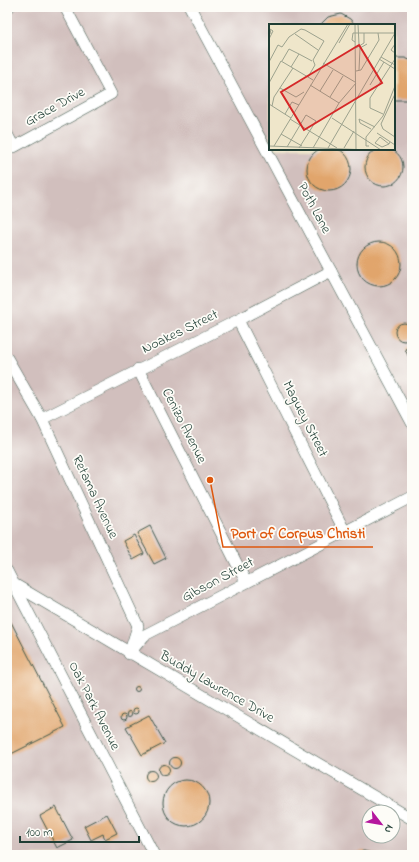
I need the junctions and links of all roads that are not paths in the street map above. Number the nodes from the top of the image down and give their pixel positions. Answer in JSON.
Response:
{"nodes":[{"id":1,"x":65,"y":7,"type":"edge"},
{"id":2,"x":190,"y":7,"type":"edge"},
{"id":3,"x":7,"y":134,"type":"edge"},
{"id":4,"x":331,"y":271,"type":"junction"},
{"id":5,"x":238,"y":320,"type":"junction"},
{"id":6,"x":7,"y":358,"type":"edge"},
{"id":7,"x":138,"y":369,"type":"junction"},
{"id":8,"x":42,"y":418,"type":"junction"},
{"id":9,"x":412,"y":423,"type":"edge"},
{"id":10,"x":412,"y":497,"type":"edge"},
{"id":11,"x":344,"y":532,"type":"junction"},
{"id":12,"x":7,"y":571,"type":"edge"},
{"id":13,"x":11,"y":582,"type":"edge"},
{"id":14,"x":246,"y":582,"type":"junction"},
{"id":15,"x":129,"y":654,"type":"junction"},
{"id":16,"x":412,"y":819,"type":"edge"},
{"id":17,"x":154,"y":855,"type":"edge"}],
"edges":[{"from":1,"to":3,"type":"street","name":"Grace Drive"},
{"from":2,"to":4,"type":"street","name":"Poth Lane"},
{"from":4,"to":5,"type":"street","name":"Noakes Street"},
{"from":4,"to":9,"type":"street","name":"Poth Lane"},
{"from":5,"to":7,"type":"street","name":"Noakes Street"},
{"from":5,"to":11,"type":"street","name":"Maguey Street"},
{"from":6,"to":8,"type":"street","name":"Retama Avenue"},
{"from":7,"to":8,"type":"street","name":"Noakes Street"},
{"from":7,"to":14,"type":"street","name":"Cenizo Avenue"},
{"from":8,"to":15,"type":"street","name":"Retama Avenue"},
{"from":10,"to":11,"type":"street","name":"Gibson Street"},
{"from":11,"to":14,"type":"street","name":"Gibson Street"},
{"from":12,"to":13,"type":"street","name":"Oak Park Avenue"},
{"from":13,"to":15,"type":"street","name":"Buddy Lawrence Drive"},
{"from":13,"to":17,"type":"street","name":"Oak Park Avenue"},
{"from":14,"to":15,"type":"street","name":"Gibson Street"},
{"from":15,"to":16,"type":"street","name":"Buddy Lawrence Drive"}]}
